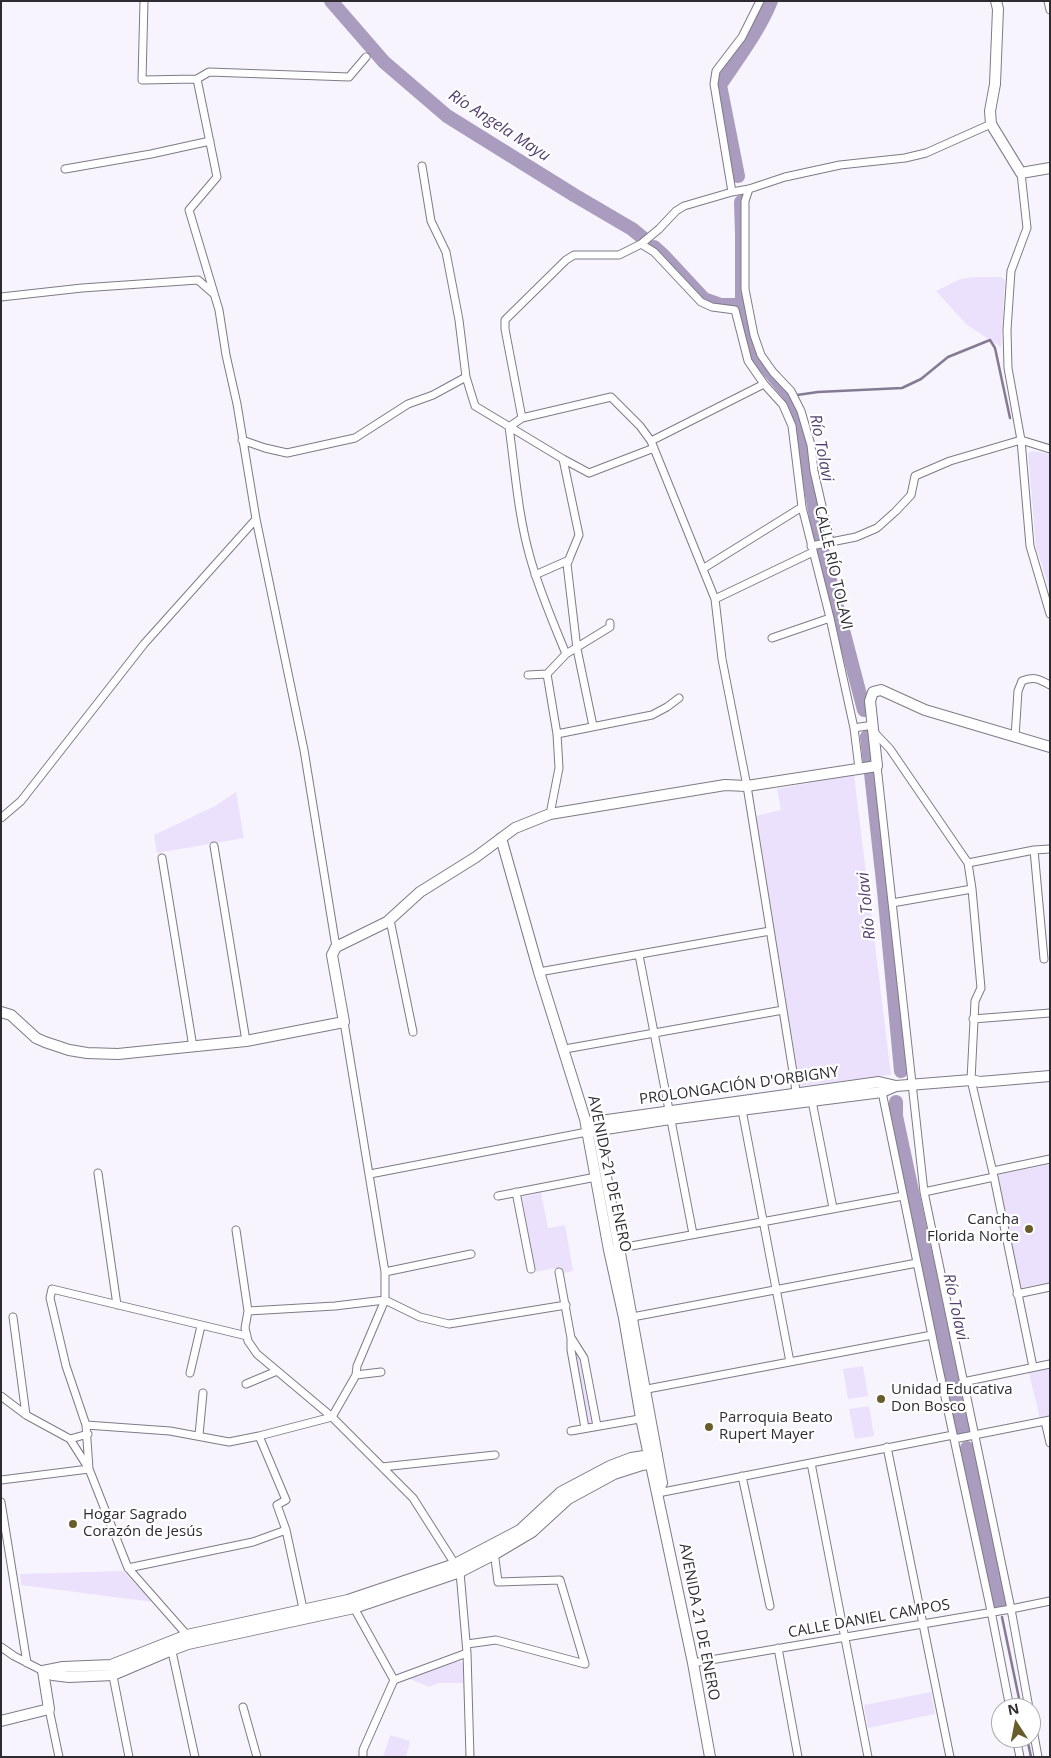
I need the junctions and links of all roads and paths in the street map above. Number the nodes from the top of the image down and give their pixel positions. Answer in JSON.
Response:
{"nodes":[{"id":1,"x":144,"y":1,"type":"edge"},
{"id":2,"x":760,"y":1,"type":"edge"},
{"id":3,"x":996,"y":1,"type":"edge"},
{"id":4,"x":1048,"y":1,"type":"edge"},
{"id":5,"x":1050,"y":10,"type":"edge"},
{"id":6,"x":366,"y":56,"type":"dead end"},
{"id":7,"x":197,"y":79,"type":"junction"},
{"id":8,"x":991,"y":124,"type":"junction"},
{"id":9,"x":210,"y":141,"type":"junction"},
{"id":10,"x":422,"y":166,"type":"dead end"},
{"id":11,"x":1050,"y":168,"type":"edge"},
{"id":12,"x":65,"y":169,"type":"dead end"},
{"id":13,"x":1021,"y":173,"type":"junction"},
{"id":14,"x":749,"y":189,"type":"junction"},
{"id":15,"x":732,"y":192,"type":"junction"},
{"id":16,"x":641,"y":244,"type":"junction"},
{"id":17,"x":215,"y":294,"type":"junction"},
{"id":18,"x":1,"y":297,"type":"edge"},
{"id":19,"x":466,"y":377,"type":"junction"},
{"id":20,"x":764,"y":384,"type":"junction"},
{"id":21,"x":522,"y":418,"type":"junction"},
{"id":22,"x":509,"y":427,"type":"junction"},
{"id":23,"x":242,"y":440,"type":"junction"},
{"id":24,"x":1021,"y":440,"type":"junction"},
{"id":25,"x":653,"y":445,"type":"junction"},
{"id":26,"x":1050,"y":449,"type":"edge"},
{"id":27,"x":563,"y":460,"type":"junction"},
{"id":28,"x":802,"y":507,"type":"junction"},
{"id":29,"x":256,"y":519,"type":"junction"},
{"id":30,"x":829,"y":541,"type":"junction"},
{"id":31,"x":812,"y":548,"type":"junction"},
{"id":32,"x":569,"y":560,"type":"junction"},
{"id":33,"x":704,"y":568,"type":"junction"},
{"id":34,"x":535,"y":575,"type":"junction"},
{"id":35,"x":715,"y":599,"type":"junction"},
{"id":36,"x":1050,"y":614,"type":"edge"},
{"id":37,"x":830,"y":618,"type":"junction"},
{"id":38,"x":610,"y":623,"type":"dead end"},
{"id":39,"x":772,"y":638,"type":"dead end"},
{"id":40,"x":577,"y":649,"type":"junction"},
{"id":41,"x":566,"y":654,"type":"junction"},
{"id":42,"x":547,"y":674,"type":"junction"},
{"id":43,"x":528,"y":675,"type":"dead end"},
{"id":44,"x":1050,"y":685,"type":"edge"},
{"id":45,"x":678,"y":698,"type":"dead end"},
{"id":46,"x":593,"y":726,"type":"junction"},
{"id":47,"x":854,"y":728,"type":"junction"},
{"id":48,"x":874,"y":728,"type":"junction"},
{"id":49,"x":557,"y":734,"type":"junction"},
{"id":50,"x":1015,"y":736,"type":"junction"},
{"id":51,"x":1050,"y":747,"type":"edge"},
{"id":52,"x":878,"y":766,"type":"junction"},
{"id":53,"x":859,"y":768,"type":"junction"},
{"id":54,"x":747,"y":786,"type":"junction"},
{"id":55,"x":550,"y":814,"type":"junction"},
{"id":56,"x":1,"y":818,"type":"edge"},
{"id":57,"x":501,"y":838,"type":"junction"},
{"id":58,"x":214,"y":846,"type":"dead end"},
{"id":59,"x":1050,"y":849,"type":"edge"},
{"id":60,"x":1034,"y":850,"type":"junction"},
{"id":61,"x":162,"y":858,"type":"dead end"},
{"id":62,"x":968,"y":863,"type":"junction"},
{"id":63,"x":972,"y":889,"type":"junction"},
{"id":64,"x":892,"y":903,"type":"junction"},
{"id":65,"x":390,"y":920,"type":"junction"},
{"id":66,"x":770,"y":931,"type":"junction"},
{"id":67,"x":336,"y":948,"type":"junction"},
{"id":68,"x":639,"y":955,"type":"junction"},
{"id":69,"x":1044,"y":959,"type":"dead end"},
{"id":70,"x":539,"y":972,"type":"junction"},
{"id":71,"x":783,"y":1010,"type":"junction"},
{"id":72,"x":1,"y":1012,"type":"edge"},
{"id":73,"x":1050,"y":1012,"type":"edge"},
{"id":74,"x":973,"y":1020,"type":"junction"},
{"id":75,"x":344,"y":1022,"type":"junction"},
{"id":76,"x":413,"y":1032,"type":"dead end"},
{"id":77,"x":654,"y":1032,"type":"junction"},
{"id":78,"x":246,"y":1041,"type":"junction"},
{"id":79,"x":193,"y":1047,"type":"junction"},
{"id":80,"x":564,"y":1049,"type":"junction"},
{"id":81,"x":1050,"y":1076,"type":"edge"},
{"id":82,"x":971,"y":1080,"type":"junction"},
{"id":83,"x":912,"y":1084,"type":"junction"},
{"id":84,"x":896,"y":1086,"type":"junction"},
{"id":85,"x":882,"y":1092,"type":"junction"},
{"id":86,"x":797,"y":1098,"type":"junction"},
{"id":87,"x":812,"y":1101,"type":"junction"},
{"id":88,"x":742,"y":1110,"type":"junction"},
{"id":89,"x":669,"y":1115,"type":"junction"},
{"id":90,"x":591,"y":1127,"type":"junction"},
{"id":91,"x":1050,"y":1159,"type":"edge"},
{"id":92,"x":98,"y":1173,"type":"dead end"},
{"id":93,"x":370,"y":1174,"type":"junction"},
{"id":94,"x":993,"y":1174,"type":"junction"},
{"id":95,"x":596,"y":1177,"type":"junction"},
{"id":96,"x":516,"y":1192,"type":"junction"},
{"id":97,"x":924,"y":1192,"type":"junction"},
{"id":98,"x":498,"y":1196,"type":"dead end"},
{"id":99,"x":903,"y":1196,"type":"junction"},
{"id":100,"x":833,"y":1208,"type":"junction"},
{"id":101,"x":763,"y":1221,"type":"junction"},
{"id":102,"x":236,"y":1230,"type":"dead end"},
{"id":103,"x":693,"y":1234,"type":"junction"},
{"id":104,"x":614,"y":1249,"type":"junction"},
{"id":105,"x":471,"y":1254,"type":"dead end"},
{"id":106,"x":916,"y":1263,"type":"junction"},
{"id":107,"x":531,"y":1269,"type":"dead end"},
{"id":108,"x":385,"y":1272,"type":"junction"},
{"id":109,"x":559,"y":1272,"type":"dead end"},
{"id":110,"x":1050,"y":1286,"type":"edge"},
{"id":111,"x":776,"y":1290,"type":"junction"},
{"id":112,"x":1017,"y":1294,"type":"junction"},
{"id":113,"x":385,"y":1300,"type":"junction"},
{"id":114,"x":117,"y":1305,"type":"junction"},
{"id":115,"x":566,"y":1305,"type":"junction"},
{"id":116,"x":248,"y":1311,"type":"junction"},
{"id":117,"x":13,"y":1317,"type":"dead end"},
{"id":118,"x":628,"y":1318,"type":"junction"},
{"id":119,"x":201,"y":1326,"type":"junction"},
{"id":120,"x":932,"y":1335,"type":"junction"},
{"id":121,"x":247,"y":1336,"type":"junction"},
{"id":122,"x":571,"y":1338,"type":"junction"},
{"id":123,"x":790,"y":1362,"type":"junction"},
{"id":124,"x":1050,"y":1364,"type":"edge"},
{"id":125,"x":1034,"y":1368,"type":"junction"},
{"id":126,"x":277,"y":1371,"type":"junction"},
{"id":127,"x":381,"y":1372,"type":"dead end"},
{"id":128,"x":190,"y":1373,"type":"dead end"},
{"id":129,"x":356,"y":1375,"type":"junction"},
{"id":130,"x":963,"y":1382,"type":"junction"},
{"id":131,"x":246,"y":1384,"type":"dead end"},
{"id":132,"x":641,"y":1391,"type":"junction"},
{"id":133,"x":203,"y":1393,"type":"dead end"},
{"id":134,"x":1,"y":1396,"type":"edge"},
{"id":135,"x":26,"y":1415,"type":"junction"},
{"id":136,"x":332,"y":1417,"type":"junction"},
{"id":137,"x":646,"y":1418,"type":"junction"},
{"id":138,"x":1047,"y":1421,"type":"edge"},
{"id":139,"x":86,"y":1425,"type":"junction"},
{"id":140,"x":597,"y":1426,"type":"junction"},
{"id":141,"x":585,"y":1428,"type":"junction"},
{"id":142,"x":571,"y":1431,"type":"dead end"},
{"id":143,"x":88,"y":1434,"type":"junction"},
{"id":144,"x":199,"y":1435,"type":"junction"},
{"id":145,"x":974,"y":1435,"type":"junction"},
{"id":146,"x":259,"y":1436,"type":"junction"},
{"id":147,"x":954,"y":1437,"type":"junction"},
{"id":148,"x":70,"y":1439,"type":"junction"},
{"id":149,"x":1050,"y":1443,"type":"edge"},
{"id":150,"x":887,"y":1447,"type":"junction"},
{"id":151,"x":495,"y":1455,"type":"dead end"},
{"id":152,"x":654,"y":1459,"type":"junction"},
{"id":153,"x":811,"y":1463,"type":"junction"},
{"id":154,"x":382,"y":1467,"type":"junction"},
{"id":155,"x":89,"y":1469,"type":"junction"},
{"id":156,"x":742,"y":1476,"type":"junction"},
{"id":157,"x":1,"y":1480,"type":"edge"},
{"id":158,"x":658,"y":1493,"type":"junction"},
{"id":159,"x":1,"y":1502,"type":"edge"},
{"id":160,"x":286,"y":1530,"type":"junction"},
{"id":161,"x":493,"y":1550,"type":"junction"},
{"id":162,"x":128,"y":1568,"type":"junction"},
{"id":163,"x":458,"y":1568,"type":"junction"},
{"id":164,"x":1050,"y":1601,"type":"edge"},
{"id":165,"x":353,"y":1603,"type":"junction"},
{"id":166,"x":770,"y":1606,"type":"dead end"},
{"id":167,"x":1011,"y":1609,"type":"junction"},
{"id":168,"x":991,"y":1611,"type":"junction"},
{"id":169,"x":304,"y":1614,"type":"junction"},
{"id":170,"x":923,"y":1623,"type":"junction"},
{"id":171,"x":846,"y":1637,"type":"junction"},
{"id":172,"x":188,"y":1639,"type":"junction"},
{"id":173,"x":466,"y":1644,"type":"junction"},
{"id":174,"x":170,"y":1645,"type":"junction"},
{"id":175,"x":1,"y":1647,"type":"edge"},
{"id":176,"x":778,"y":1648,"type":"junction"},
{"id":177,"x":467,"y":1653,"type":"junction"},
{"id":178,"x":27,"y":1663,"type":"junction"},
{"id":179,"x":693,"y":1663,"type":"junction"},
{"id":180,"x":112,"y":1670,"type":"junction"},
{"id":181,"x":43,"y":1671,"type":"junction"},
{"id":182,"x":394,"y":1680,"type":"junction"},
{"id":183,"x":1008,"y":1698,"type":"edge"},
{"id":184,"x":1027,"y":1698,"type":"edge"},
{"id":185,"x":243,"y":1707,"type":"dead end"},
{"id":186,"x":50,"y":1709,"type":"junction"},
{"id":187,"x":1,"y":1721,"type":"edge"},
{"id":188,"x":58,"y":1757,"type":"edge"},
{"id":189,"x":129,"y":1757,"type":"edge"},
{"id":190,"x":194,"y":1757,"type":"edge"},
{"id":191,"x":257,"y":1757,"type":"edge"},
{"id":192,"x":363,"y":1757,"type":"edge"},
{"id":193,"x":470,"y":1757,"type":"edge"},
{"id":194,"x":710,"y":1757,"type":"edge"},
{"id":195,"x":798,"y":1757,"type":"edge"},
{"id":196,"x":868,"y":1757,"type":"edge"},
{"id":197,"x":950,"y":1757,"type":"edge"}],
"edges":[{"from":1,"to":7,"type":"street"},
{"from":2,"to":15,"type":"street"},
{"from":3,"to":8,"type":"main road"},
{"from":4,"to":5,"type":"street"},
{"from":6,"to":7,"type":"street"},
{"from":7,"to":9,"type":"street"},
{"from":8,"to":13,"type":"main road"},
{"from":8,"to":14,"type":"street"},
{"from":9,"to":12,"type":"street"},
{"from":9,"to":17,"type":"street"},
{"from":10,"to":19,"type":"street"},
{"from":11,"to":13,"type":"main road"},
{"from":13,"to":24,"type":"street"},
{"from":14,"to":15,"type":"street"},
{"from":14,"to":30,"type":"street","name":"CALLE RÍO TOLAVI"},
{"from":15,"to":16,"type":"street"},
{"from":16,"to":20,"type":"street","name":"CALLE RÍO TOLAVI"},
{"from":16,"to":21,"type":"street"},
{"from":17,"to":18,"type":"street"},
{"from":17,"to":23,"type":"street"},
{"from":19,"to":22,"type":"street"},
{"from":19,"to":23,"type":"street"},
{"from":20,"to":25,"type":"street"},
{"from":20,"to":28,"type":"street","name":"CALLE RÍO TOLAVI"},
{"from":21,"to":22,"type":"street"},
{"from":21,"to":25,"type":"street"},
{"from":22,"to":27,"type":"street"},
{"from":22,"to":34,"type":"street"},
{"from":23,"to":29,"type":"street"},
{"from":24,"to":26,"type":"street"},
{"from":24,"to":30,"type":"street"},
{"from":24,"to":36,"type":"street"},
{"from":25,"to":27,"type":"street"},
{"from":25,"to":33,"type":"street"},
{"from":27,"to":32,"type":"street"},
{"from":28,"to":31,"type":"street","name":"CALLE RÍO TOLAVI"},
{"from":28,"to":33,"type":"street"},
{"from":29,"to":56,"type":"street"},
{"from":29,"to":67,"type":"street"},
{"from":30,"to":31,"type":"street"},
{"from":31,"to":35,"type":"street"},
{"from":31,"to":37,"type":"street","name":"CALLE RÍO TOLAVI"},
{"from":32,"to":34,"type":"street"},
{"from":32,"to":40,"type":"street"},
{"from":33,"to":35,"type":"street"},
{"from":34,"to":41,"type":"street"},
{"from":35,"to":54,"type":"street"},
{"from":37,"to":39,"type":"street"},
{"from":37,"to":47,"type":"street","name":"CALLE RÍO TOLAVI"},
{"from":38,"to":40,"type":"street"},
{"from":40,"to":41,"type":"street"},
{"from":40,"to":46,"type":"street"},
{"from":41,"to":42,"type":"street"},
{"from":42,"to":43,"type":"street"},
{"from":42,"to":49,"type":"street"},
{"from":44,"to":50,"type":"street"},
{"from":45,"to":46,"type":"street"},
{"from":46,"to":49,"type":"street"},
{"from":47,"to":48,"type":"street"},
{"from":47,"to":53,"type":"street","name":"CALLE RÍO TOLAVI"},
{"from":48,"to":50,"type":"main road"},
{"from":48,"to":52,"type":"main road"},
{"from":48,"to":62,"type":"street"},
{"from":49,"to":55,"type":"street"},
{"from":50,"to":51,"type":"main road"},
{"from":52,"to":53,"type":"main road"},
{"from":52,"to":64,"type":"street"},
{"from":53,"to":54,"type":"main road"},
{"from":54,"to":55,"type":"main road"},
{"from":54,"to":66,"type":"street"},
{"from":55,"to":57,"type":"main road"},
{"from":57,"to":65,"type":"main road"},
{"from":57,"to":70,"type":"main road","name":"AVENIDA 21 DE ENERO"},
{"from":58,"to":78,"type":"street"},
{"from":59,"to":60,"type":"street"},
{"from":60,"to":62,"type":"street"},
{"from":60,"to":69,"type":"street"},
{"from":61,"to":79,"type":"street"},
{"from":62,"to":63,"type":"street"},
{"from":63,"to":64,"type":"street"},
{"from":63,"to":74,"type":"street"},
{"from":64,"to":83,"type":"street"},
{"from":65,"to":67,"type":"main road"},
{"from":65,"to":76,"type":"street"},
{"from":66,"to":68,"type":"street"},
{"from":66,"to":71,"type":"street"},
{"from":67,"to":75,"type":"main road"},
{"from":68,"to":70,"type":"street"},
{"from":68,"to":77,"type":"street"},
{"from":70,"to":80,"type":"main road","name":"AVENIDA 21 DE ENERO"},
{"from":71,"to":77,"type":"street"},
{"from":71,"to":86,"type":"street"},
{"from":72,"to":79,"type":"main road"},
{"from":73,"to":74,"type":"street"},
{"from":74,"to":82,"type":"street"},
{"from":75,"to":78,"type":"main road"},
{"from":75,"to":93,"type":"street"},
{"from":77,"to":80,"type":"street"},
{"from":77,"to":89,"type":"street"},
{"from":78,"to":79,"type":"main road"},
{"from":80,"to":90,"type":"main road","name":"AVENIDA 21 DE ENERO"},
{"from":81,"to":82,"type":"main road","name":"PROLONGACIÓN D'ORBIGNY"},
{"from":82,"to":83,"type":"main road","name":"PROLONGACIÓN D'ORBIGNY"},
{"from":82,"to":94,"type":"street"},
{"from":83,"to":84,"type":"main road","name":"PROLONGACIÓN D'ORBIGNY"},
{"from":83,"to":97,"type":"street"},
{"from":84,"to":85,"type":"main road","name":"PROLONGACIÓN D'ORBIGNY"},
{"from":84,"to":86,"type":"main road","name":"PROLONGACIÓN D'ORBIGNY"},
{"from":85,"to":87,"type":"main road","name":"PROLONGACIÓN D'ORBIGNY"},
{"from":85,"to":99,"type":"street"},
{"from":86,"to":87,"type":"main road","name":"PROLONGACIÓN D'ORBIGNY"},
{"from":86,"to":88,"type":"main road","name":"PROLONGACIÓN D'ORBIGNY"},
{"from":86,"to":89,"type":"main road","name":"PROLONGACIÓN D'ORBIGNY"},
{"from":87,"to":100,"type":"street"},
{"from":88,"to":89,"type":"main road","name":"PROLONGACIÓN D'ORBIGNY"},
{"from":88,"to":101,"type":"street"},
{"from":89,"to":90,"type":"main road","name":"PROLONGACIÓN D'ORBIGNY"},
{"from":89,"to":103,"type":"street"},
{"from":90,"to":93,"type":"street"},
{"from":90,"to":95,"type":"main road","name":"AVENIDA 21 DE ENERO"},
{"from":90,"to":104,"type":"main road","name":"AVENIDA 21 DE ENERO"},
{"from":91,"to":94,"type":"street"},
{"from":92,"to":114,"type":"street"},
{"from":93,"to":108,"type":"street"},
{"from":94,"to":97,"type":"street"},
{"from":94,"to":112,"type":"street"},
{"from":95,"to":96,"type":"street"},
{"from":95,"to":104,"type":"main road","name":"AVENIDA 21 DE ENERO"},
{"from":96,"to":98,"type":"street"},
{"from":96,"to":107,"type":"street"},
{"from":97,"to":130,"type":"street"},
{"from":99,"to":100,"type":"street"},
{"from":99,"to":106,"type":"street"},
{"from":100,"to":101,"type":"street"},
{"from":101,"to":103,"type":"street"},
{"from":101,"to":111,"type":"street"},
{"from":102,"to":116,"type":"street"},
{"from":103,"to":104,"type":"street"},
{"from":104,"to":118,"type":"main road","name":"AVENIDA 21 DE ENERO"},
{"from":105,"to":108,"type":"street"},
{"from":106,"to":111,"type":"street"},
{"from":106,"to":120,"type":"street"},
{"from":108,"to":113,"type":"street"},
{"from":109,"to":115,"type":"street"},
{"from":110,"to":112,"type":"street"},
{"from":111,"to":118,"type":"street"},
{"from":111,"to":123,"type":"street"},
{"from":112,"to":125,"type":"street"},
{"from":113,"to":115,"type":"street"},
{"from":113,"to":116,"type":"street"},
{"from":113,"to":129,"type":"street"},
{"from":114,"to":119,"type":"street"},
{"from":114,"to":139,"type":"street"},
{"from":115,"to":122,"type":"street"},
{"from":116,"to":121,"type":"street"},
{"from":117,"to":135,"type":"street"},
{"from":118,"to":132,"type":"main road","name":"AVENIDA 21 DE ENERO"},
{"from":119,"to":121,"type":"street"},
{"from":119,"to":128,"type":"street"},
{"from":120,"to":123,"type":"street"},
{"from":120,"to":147,"type":"street"},
{"from":121,"to":126,"type":"street"},
{"from":122,"to":140,"type":"street"},
{"from":122,"to":141,"type":"street"},
{"from":123,"to":132,"type":"street"},
{"from":124,"to":125,"type":"street"},
{"from":125,"to":130,"type":"street"},
{"from":126,"to":131,"type":"street"},
{"from":126,"to":136,"type":"street"},
{"from":127,"to":129,"type":"street"},
{"from":129,"to":136,"type":"street"},
{"from":130,"to":145,"type":"street"},
{"from":132,"to":137,"type":"main road","name":"AVENIDA 21 DE ENERO"},
{"from":133,"to":144,"type":"street"},
{"from":134,"to":135,"type":"street"},
{"from":135,"to":148,"type":"street"},
{"from":136,"to":146,"type":"street"},
{"from":136,"to":154,"type":"street"},
{"from":137,"to":140,"type":"street"},
{"from":137,"to":152,"type":"main road","name":"AVENIDA 21 DE ENERO"},
{"from":138,"to":145,"type":"street"},
{"from":138,"to":149,"type":"street"},
{"from":139,"to":143,"type":"street"},
{"from":139,"to":144,"type":"street"},
{"from":140,"to":141,"type":"street"},
{"from":141,"to":142,"type":"street"},
{"from":143,"to":148,"type":"street"},
{"from":143,"to":155,"type":"street"},
{"from":144,"to":146,"type":"street"},
{"from":145,"to":147,"type":"street"},
{"from":145,"to":167,"type":"street"},
{"from":146,"to":160,"type":"street"},
{"from":147,"to":150,"type":"street"},
{"from":147,"to":168,"type":"street"},
{"from":148,"to":155,"type":"street"},
{"from":150,"to":153,"type":"street"},
{"from":150,"to":170,"type":"street"},
{"from":151,"to":154,"type":"street"},
{"from":152,"to":158,"type":"main road","name":"AVENIDA 21 DE ENERO"},
{"from":152,"to":161,"type":"main road"},
{"from":153,"to":156,"type":"street"},
{"from":153,"to":171,"type":"street"},
{"from":154,"to":163,"type":"street"},
{"from":155,"to":157,"type":"street"},
{"from":155,"to":162,"type":"street"},
{"from":156,"to":158,"type":"street"},
{"from":156,"to":166,"type":"street"},
{"from":158,"to":179,"type":"main road","name":"AVENIDA 21 DE ENERO"},
{"from":159,"to":178,"type":"street"},
{"from":160,"to":162,"type":"street"},
{"from":160,"to":169,"type":"street"},
{"from":161,"to":163,"type":"main road"},
{"from":161,"to":173,"type":"street"},
{"from":162,"to":172,"type":"street"},
{"from":163,"to":165,"type":"main road"},
{"from":163,"to":173,"type":"street"},
{"from":164,"to":167,"type":"street","name":"CALLE DANIEL CAMPOS"},
{"from":165,"to":169,"type":"main road"},
{"from":165,"to":182,"type":"street"},
{"from":167,"to":168,"type":"street","name":"CALLE DANIEL CAMPOS"},
{"from":167,"to":184,"type":"street"},
{"from":168,"to":170,"type":"street","name":"CALLE DANIEL CAMPOS"},
{"from":168,"to":183,"type":"street"},
{"from":169,"to":172,"type":"main road"},
{"from":170,"to":171,"type":"street","name":"CALLE DANIEL CAMPOS"},
{"from":170,"to":197,"type":"street"},
{"from":171,"to":176,"type":"street","name":"CALLE DANIEL CAMPOS"},
{"from":171,"to":196,"type":"street"},
{"from":172,"to":174,"type":"main road"},
{"from":173,"to":177,"type":"street"},
{"from":174,"to":180,"type":"main road"},
{"from":174,"to":190,"type":"street"},
{"from":175,"to":178,"type":"street"},
{"from":176,"to":179,"type":"street","name":"CALLE DANIEL CAMPOS"},
{"from":176,"to":195,"type":"street"},
{"from":177,"to":182,"type":"street"},
{"from":177,"to":193,"type":"street"},
{"from":178,"to":181,"type":"street"},
{"from":179,"to":194,"type":"main road","name":"AVENIDA 21 DE ENERO"},
{"from":180,"to":181,"type":"main road"},
{"from":180,"to":189,"type":"street"},
{"from":181,"to":186,"type":"main road"},
{"from":182,"to":192,"type":"street"},
{"from":185,"to":191,"type":"street"},
{"from":186,"to":187,"type":"main road"},
{"from":186,"to":188,"type":"street"}]}
